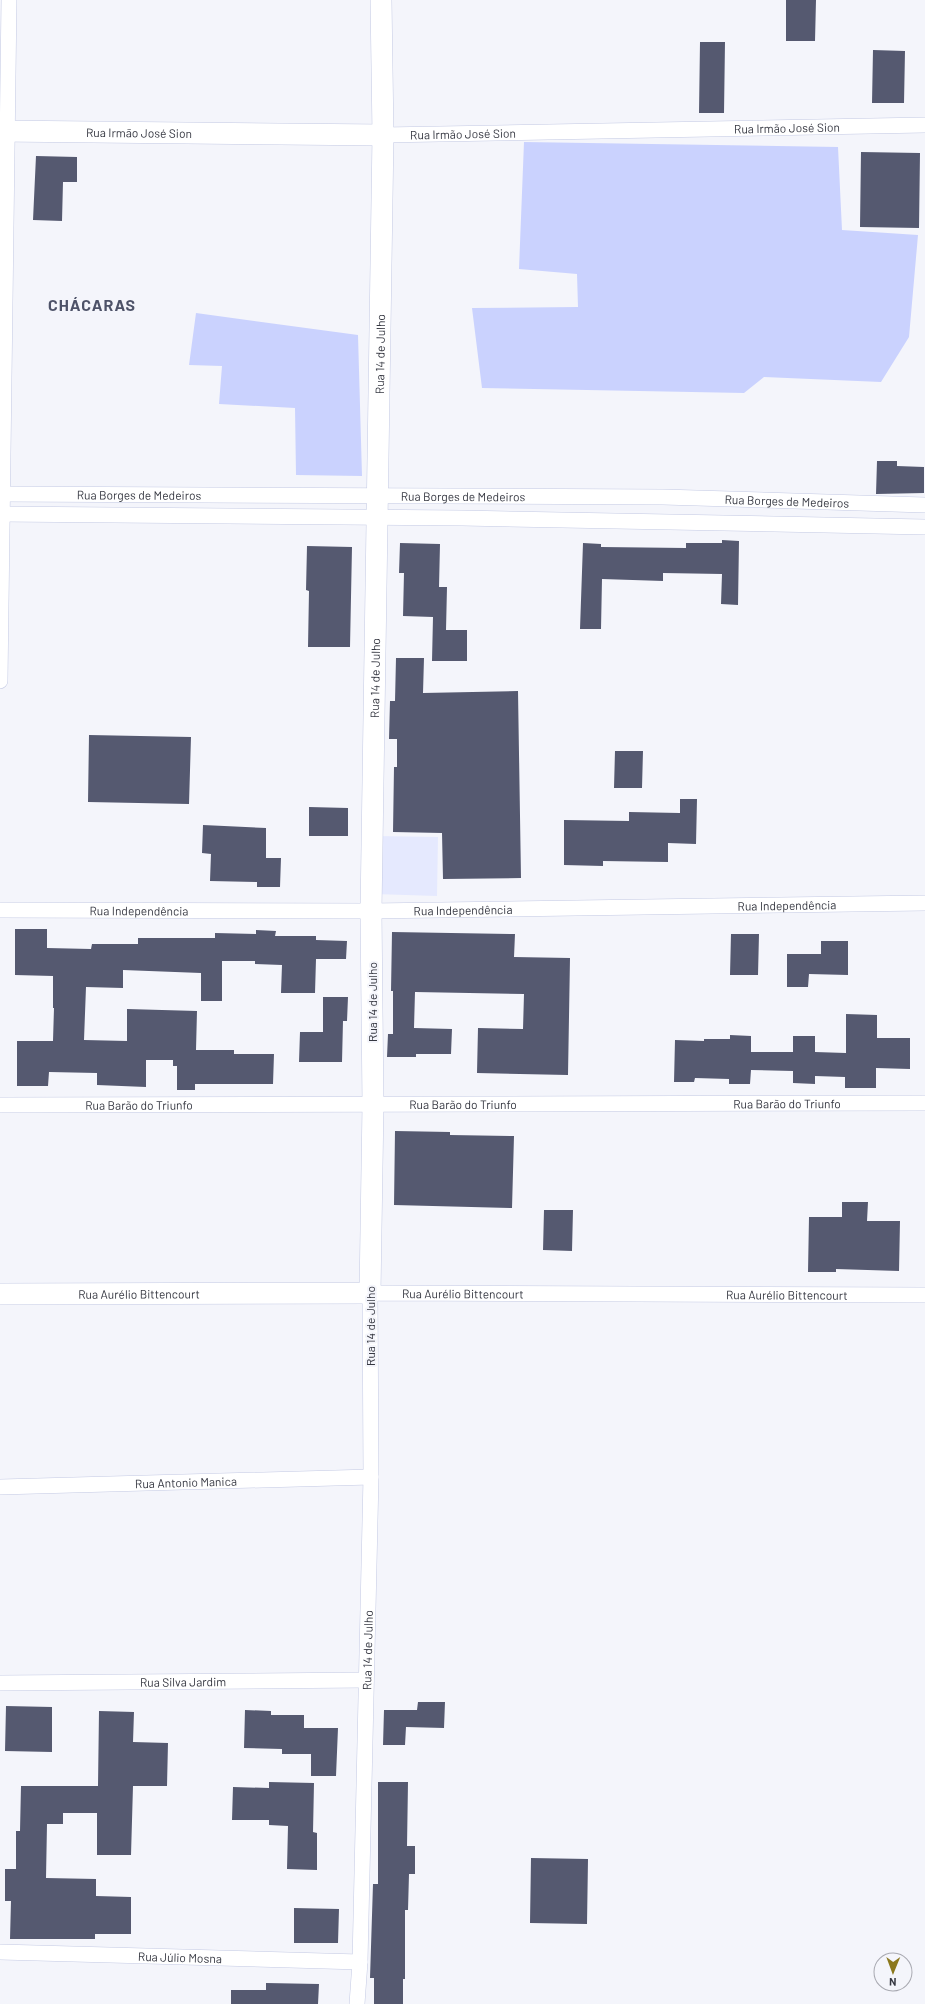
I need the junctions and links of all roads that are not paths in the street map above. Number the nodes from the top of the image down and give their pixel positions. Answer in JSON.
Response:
{"nodes":[{"id":1,"x":9,"y":0,"type":"edge"},
{"id":2,"x":381,"y":0,"type":"edge"},
{"id":3,"x":925,"y":125,"type":"edge"},
{"id":4,"x":4,"y":131,"type":"edge"},
{"id":5,"x":383,"y":135,"type":"junction"},
{"id":6,"x":1,"y":494,"type":"edge"},
{"id":7,"x":378,"y":496,"type":"junction"},
{"id":8,"x":662,"y":497,"type":"junction"},
{"id":9,"x":925,"y":505,"type":"edge"},
{"id":10,"x":1,"y":514,"type":"edge"},
{"id":11,"x":378,"y":517,"type":"junction"},
{"id":12,"x":662,"y":522,"type":"junction"},
{"id":13,"x":925,"y":527,"type":"edge"},
{"id":14,"x":0,"y":681,"type":"edge"},
{"id":15,"x":925,"y":903,"type":"edge"},
{"id":16,"x":0,"y":910,"type":"edge"},
{"id":17,"x":371,"y":911,"type":"junction"},
{"id":18,"x":925,"y":1103,"type":"edge"},
{"id":19,"x":0,"y":1105,"type":"edge"},
{"id":20,"x":373,"y":1105,"type":"junction"},
{"id":21,"x":370,"y":1293,"type":"junction"},
{"id":22,"x":0,"y":1294,"type":"edge"},
{"id":23,"x":925,"y":1295,"type":"edge"},
{"id":24,"x":371,"y":1477,"type":"junction"},
{"id":25,"x":0,"y":1487,"type":"edge"},
{"id":26,"x":366,"y":1680,"type":"junction"},
{"id":27,"x":0,"y":1683,"type":"edge"},
{"id":28,"x":0,"y":1952,"type":"edge"},
{"id":29,"x":360,"y":1962,"type":"junction"},
{"id":30,"x":357,"y":2004,"type":"edge"}],
"edges":[{"from":1,"to":4,"type":"street"},
{"from":2,"to":5,"type":"street","name":"Rua 14 de Julho"},
{"from":3,"to":5,"type":"street","name":"Rua Irmão José Sion"},
{"from":4,"to":5,"type":"street","name":"Rua Irmão José Sion"},
{"from":4,"to":6,"type":"street"},
{"from":5,"to":7,"type":"street","name":"Rua 14 de Julho"},
{"from":6,"to":7,"type":"street","name":"Rua Borges de Medeiros"},
{"from":6,"to":10,"type":"street"},
{"from":7,"to":8,"type":"street","name":"Rua Borges de Medeiros"},
{"from":7,"to":11,"type":"street","name":"Rua 14 de Julho"},
{"from":8,"to":9,"type":"street","name":"Rua Borges de Medeiros"},
{"from":8,"to":12,"type":"street"},
{"from":10,"to":11,"type":"street","name":"Rua Borges de Medeiros"},
{"from":10,"to":14,"type":"street"},
{"from":11,"to":12,"type":"street","name":"Rua Borges de Medeiros"},
{"from":11,"to":17,"type":"street","name":"Rua 14 de Julho"},
{"from":12,"to":13,"type":"street","name":"Rua Borges de Medeiros"},
{"from":15,"to":17,"type":"street","name":"Rua Independência"},
{"from":16,"to":17,"type":"street","name":"Rua Independência"},
{"from":17,"to":20,"type":"street","name":"Rua 14 de Julho"},
{"from":18,"to":20,"type":"street","name":"Rua Barão do Triunfo"},
{"from":19,"to":20,"type":"street","name":"Rua Barão do Triunfo"},
{"from":20,"to":21,"type":"street","name":"Rua 14 de Julho"},
{"from":21,"to":22,"type":"street","name":"Rua Aurélio Bittencourt"},
{"from":21,"to":23,"type":"street","name":"Rua Aurélio Bittencourt"},
{"from":21,"to":24,"type":"street","name":"Rua 14 de Julho"},
{"from":24,"to":25,"type":"street","name":"Rua Antonio Manica"},
{"from":24,"to":26,"type":"street","name":"Rua 14 de Julho"},
{"from":26,"to":27,"type":"street","name":"Rua Silva Jardim"},
{"from":26,"to":29,"type":"street","name":"Rua 14 de Julho"},
{"from":28,"to":29,"type":"street","name":"Rua Júlio Mosna"},
{"from":29,"to":30,"type":"street","name":"Rua 14 de Julho"}]}
